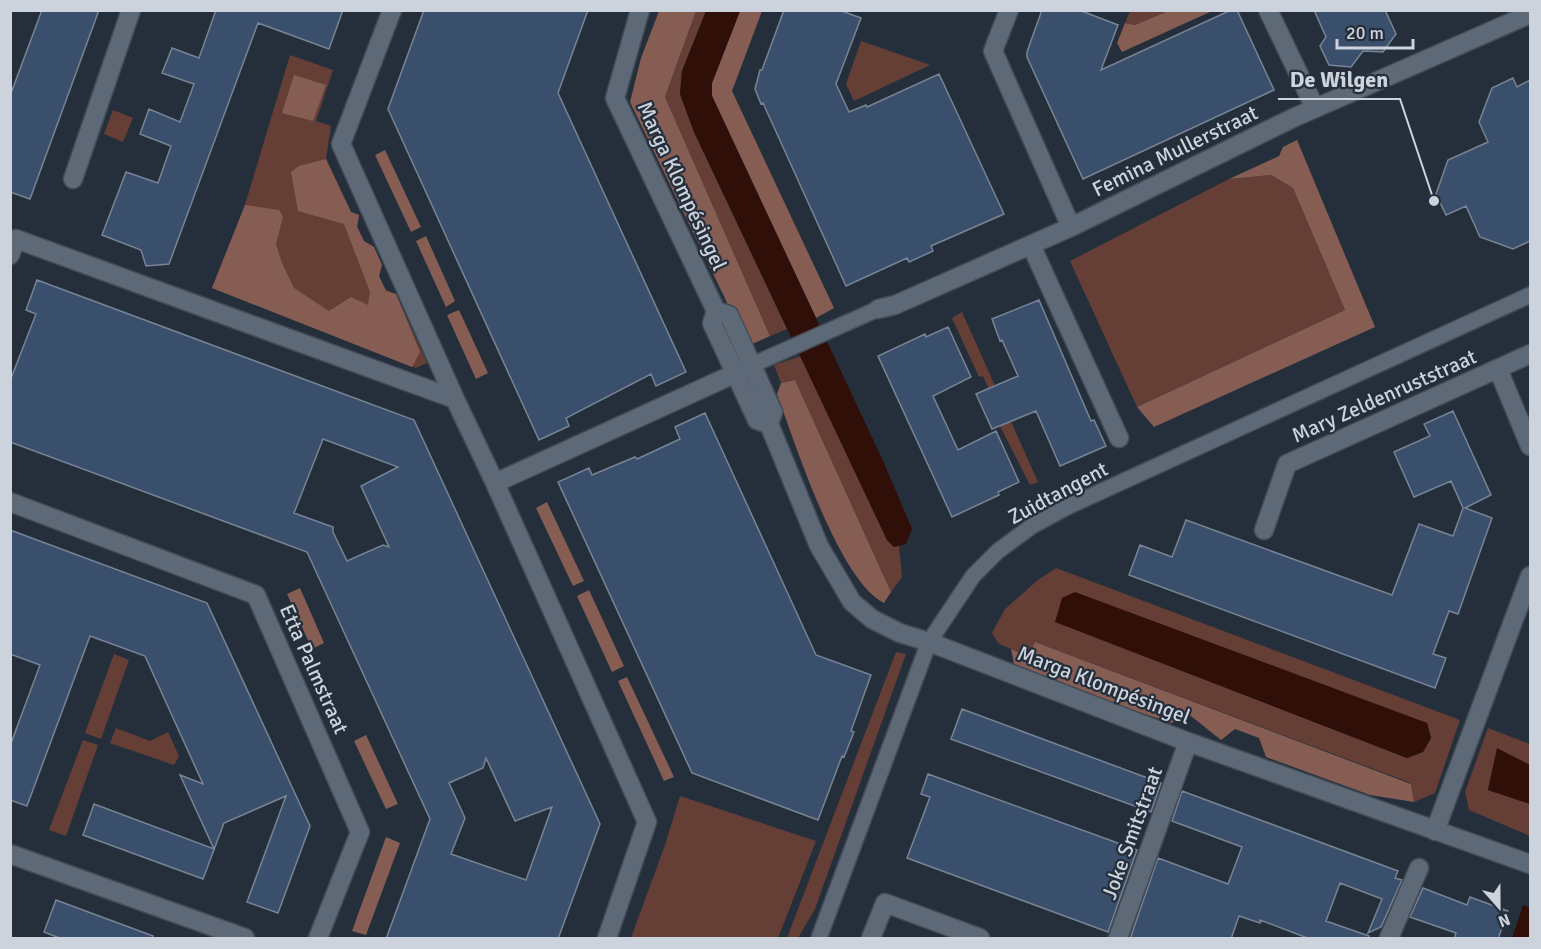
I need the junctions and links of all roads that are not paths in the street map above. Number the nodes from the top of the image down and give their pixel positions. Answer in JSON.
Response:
{"nodes":[{"id":1,"x":131,"y":10,"type":"edge"},
{"id":2,"x":392,"y":10,"type":"edge"},
{"id":3,"x":640,"y":10,"type":"edge"},
{"id":4,"x":1009,"y":10,"type":"edge"},
{"id":5,"x":1268,"y":10,"type":"edge"},
{"id":6,"x":1530,"y":14,"type":"edge"},
{"id":7,"x":1315,"y":108,"type":"junction"},
{"id":8,"x":73,"y":179,"type":"dead end"},
{"id":9,"x":1071,"y":227,"type":"junction"},
{"id":10,"x":1031,"y":245,"type":"junction"},
{"id":11,"x":10,"y":255,"type":"edge"},
{"id":12,"x":1530,"y":295,"type":"edge"},
{"id":13,"x":878,"y":309,"type":"joint"},
{"id":14,"x":716,"y":311,"type":"junction"},
{"id":15,"x":1530,"y":354,"type":"edge"},
{"id":16,"x":752,"y":365,"type":"junction"},
{"id":17,"x":1498,"y":369,"type":"junction"},
{"id":18,"x":735,"y":374,"type":"junction"},
{"id":19,"x":455,"y":399,"type":"junction"},
{"id":20,"x":769,"y":424,"type":"junction"},
{"id":21,"x":1119,"y":438,"type":"dead end"},
{"id":22,"x":1530,"y":446,"type":"edge"},
{"id":23,"x":495,"y":483,"type":"junction"},
{"id":24,"x":10,"y":502,"type":"edge"},
{"id":25,"x":1264,"y":530,"type":"dead end"},
{"id":26,"x":1530,"y":576,"type":"edge"},
{"id":27,"x":1524,"y":610,"type":"edge"},
{"id":28,"x":929,"y":642,"type":"junction"},
{"id":29,"x":1188,"y":742,"type":"junction"},
{"id":30,"x":1435,"y":831,"type":"junction"},
{"id":31,"x":10,"y":854,"type":"edge"},
{"id":32,"x":1530,"y":864,"type":"edge"},
{"id":33,"x":1419,"y":868,"type":"dead end"},
{"id":34,"x":245,"y":939,"type":"edge"},
{"id":35,"x":318,"y":939,"type":"edge"},
{"id":36,"x":607,"y":939,"type":"edge"},
{"id":37,"x":819,"y":939,"type":"edge"},
{"id":38,"x":871,"y":939,"type":"edge"},
{"id":39,"x":980,"y":939,"type":"edge"},
{"id":40,"x":1118,"y":939,"type":"edge"},
{"id":41,"x":1389,"y":939,"type":"edge"}],
"edges":[{"from":1,"to":8,"type":"street"},
{"from":2,"to":19,"type":"street"},
{"from":3,"to":14,"type":"street","name":"Marga Klompésingel"},
{"from":4,"to":9,"type":"street"},
{"from":5,"to":7,"type":"street"},
{"from":6,"to":7,"type":"street","name":"Femina Mullerstraat"},
{"from":7,"to":9,"type":"street","name":"Femina Mullerstraat"},
{"from":9,"to":10,"type":"street","name":"Femina Mullerstraat"},
{"from":10,"to":13,"type":"street","name":"Femina Mullerstraat"},
{"from":10,"to":21,"type":"street"},
{"from":11,"to":19,"type":"street"},
{"from":12,"to":28,"type":"lane","name":"Zuidtangent"},
{"from":13,"to":16,"type":"lane","name":"Femina Mullerstraat"},
{"from":14,"to":16,"type":"street","name":"Marga Klompésingel"},
{"from":14,"to":18,"type":"street","name":"Marga Klompésingel"},
{"from":15,"to":17,"type":"street","name":"Mary Zeldenruststraat"},
{"from":16,"to":18,"type":"street"},
{"from":16,"to":20,"type":"street","name":"Marga Klompésingel"},
{"from":17,"to":22,"type":"street","name":"Mary Zeldenruststraat"},
{"from":17,"to":25,"type":"street","name":"Mary Zeldenruststraat"},
{"from":18,"to":20,"type":"street","name":"Marga Klompésingel"},
{"from":18,"to":23,"type":"street"},
{"from":19,"to":23,"type":"street"},
{"from":20,"to":28,"type":"street","name":"Marga Klompésingel"},
{"from":23,"to":36,"type":"street"},
{"from":24,"to":35,"type":"street","name":"Etta Palmstraat"},
{"from":26,"to":27,"type":"street"},
{"from":27,"to":30,"type":"street"},
{"from":28,"to":29,"type":"street","name":"Marga Klompésingel"},
{"from":28,"to":37,"type":"lane","name":"Zuidtangent"},
{"from":29,"to":30,"type":"street","name":"Marga Klompésingel"},
{"from":29,"to":40,"type":"street","name":"Joke Smitstraat"},
{"from":30,"to":32,"type":"street","name":"Marga Klompésingel"},
{"from":31,"to":34,"type":"street"},
{"from":33,"to":41,"type":"street"},
{"from":38,"to":39,"type":"street"}]}
